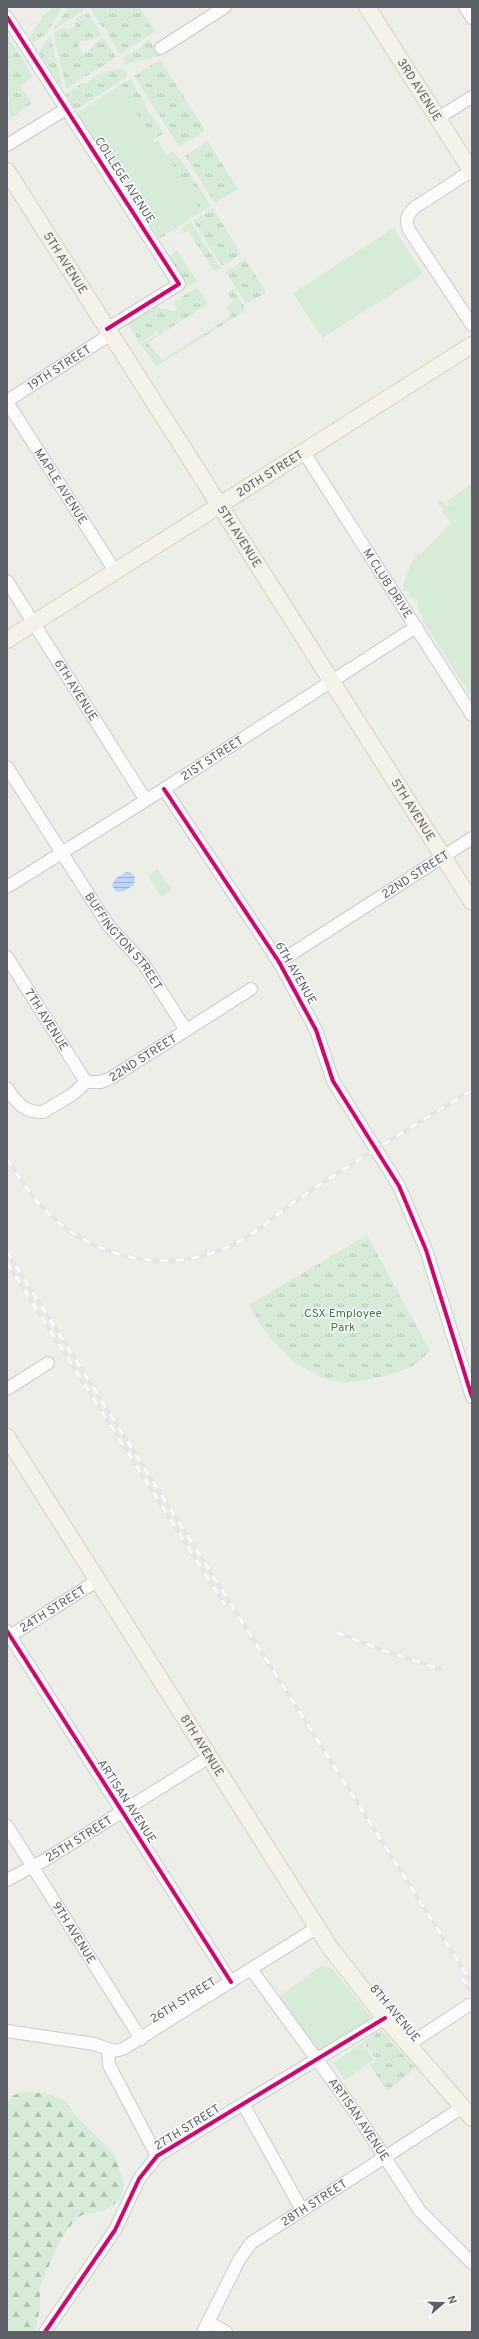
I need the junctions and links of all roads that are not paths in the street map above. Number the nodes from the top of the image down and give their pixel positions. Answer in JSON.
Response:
{"nodes":[{"id":1,"x":225,"y":7,"type":"edge"},
{"id":2,"x":367,"y":7,"type":"edge"},
{"id":3,"x":465,"y":7,"type":"edge"},
{"id":4,"x":7,"y":17,"type":"edge"},
{"id":5,"x":472,"y":18,"type":"edge"},
{"id":6,"x":161,"y":48,"type":"dead end"},
{"id":7,"x":472,"y":97,"type":"edge"},
{"id":8,"x":66,"y":108,"type":"junction"},
{"id":9,"x":438,"y":118,"type":"junction"},
{"id":10,"x":7,"y":145,"type":"edge"},
{"id":11,"x":7,"y":171,"type":"edge"},
{"id":12,"x":472,"y":172,"type":"edge"},
{"id":13,"x":472,"y":325,"type":"edge"},
{"id":14,"x":109,"y":332,"type":"junction"},
{"id":15,"x":472,"y":345,"type":"edge"},
{"id":16,"x":7,"y":401,"type":"edge"},
{"id":17,"x":303,"y":451,"type":"junction"},
{"id":18,"x":219,"y":505,"type":"junction"},
{"id":19,"x":115,"y":571,"type":"junction"},
{"id":20,"x":7,"y":581,"type":"edge"},
{"id":21,"x":34,"y":623,"type":"junction"},
{"id":22,"x":416,"y":626,"type":"junction"},
{"id":23,"x":7,"y":640,"type":"edge"},
{"id":24,"x":331,"y":681,"type":"junction"},
{"id":25,"x":472,"y":715,"type":"edge"},
{"id":26,"x":7,"y":767,"type":"edge"},
{"id":27,"x":164,"y":789,"type":"junction"},
{"id":28,"x":145,"y":799,"type":"junction"},
{"id":29,"x":472,"y":838,"type":"edge"},
{"id":30,"x":62,"y":853,"type":"junction"},
{"id":31,"x":443,"y":857,"type":"junction"},
{"id":32,"x":7,"y":887,"type":"edge"},
{"id":33,"x":472,"y":902,"type":"edge"},
{"id":34,"x":7,"y":957,"type":"edge"},
{"id":35,"x":278,"y":962,"type":"junction"},
{"id":36,"x":251,"y":989,"type":"dead end"},
{"id":37,"x":186,"y":1030,"type":"junction"},
{"id":38,"x":86,"y":1082,"type":"junction"},
{"id":39,"x":7,"y":1088,"type":"edge"},
{"id":40,"x":48,"y":1363,"type":"dead end"},
{"id":41,"x":7,"y":1389,"type":"edge"},
{"id":42,"x":472,"y":1397,"type":"edge"},
{"id":43,"x":7,"y":1437,"type":"edge"},
{"id":44,"x":98,"y":1580,"type":"junction"},
{"id":45,"x":8,"y":1635,"type":"edge"},
{"id":46,"x":211,"y":1756,"type":"junction"},
{"id":47,"x":122,"y":1811,"type":"junction"},
{"id":48,"x":7,"y":1826,"type":"edge"},
{"id":49,"x":32,"y":1866,"type":"junction"},
{"id":50,"x":7,"y":1880,"type":"edge"},
{"id":51,"x":318,"y":1927,"type":"junction"},
{"id":52,"x":251,"y":1969,"type":"junction"},
{"id":53,"x":231,"y":1982,"type":"junction"},
{"id":54,"x":469,"y":2005,"type":"dead end"},
{"id":55,"x":385,"y":2018,"type":"junction"},
{"id":56,"x":7,"y":2031,"type":"edge"},
{"id":57,"x":141,"y":2039,"type":"junction"},
{"id":58,"x":408,"y":2045,"type":"junction"},
{"id":59,"x":108,"y":2050,"type":"junction"},
{"id":60,"x":317,"y":2059,"type":"junction"},
{"id":61,"x":243,"y":2104,"type":"junction"},
{"id":62,"x":467,"y":2112,"type":"edge"},
{"id":63,"x":157,"y":2156,"type":"junction"},
{"id":64,"x":385,"y":2158,"type":"junction"},
{"id":65,"x":302,"y":2210,"type":"junction"},
{"id":66,"x":472,"y":2263,"type":"edge"},
{"id":67,"x":205,"y":2327,"type":"edge"},
{"id":68,"x":45,"y":2332,"type":"edge"},
{"id":69,"x":226,"y":2332,"type":"edge"}],
"edges":[{"from":1,"to":6,"type":"street"},
{"from":2,"to":9,"type":"main road","name":"3RD AVENUE"},
{"from":3,"to":5,"type":"street"},
{"from":4,"to":8,"type":"street","name":"COLLEGE AVENUE"},
{"from":7,"to":9,"type":"street"},
{"from":8,"to":10,"type":"street"},
{"from":8,"to":14,"type":"street","name":"COLLEGE AVENUE"},
{"from":9,"to":12,"type":"main road","name":"3RD AVENUE"},
{"from":11,"to":14,"type":"main road","name":"5TH AVENUE"},
{"from":12,"to":13,"type":"street"},
{"from":14,"to":16,"type":"street","name":"19TH STREET"},
{"from":14,"to":18,"type":"main road","name":"5TH AVENUE"},
{"from":15,"to":17,"type":"main road","name":"20TH STREET"},
{"from":16,"to":19,"type":"street","name":"MAPLE AVENUE"},
{"from":17,"to":18,"type":"main road","name":"20TH STREET"},
{"from":17,"to":22,"type":"street","name":"M CLUB DRIVE"},
{"from":18,"to":19,"type":"main road","name":"20TH STREET"},
{"from":18,"to":24,"type":"main road","name":"5TH AVENUE"},
{"from":19,"to":21,"type":"main road","name":"20TH STREET"},
{"from":20,"to":21,"type":"street","name":"6TH AVENUE"},
{"from":21,"to":23,"type":"main road","name":"20TH STREET"},
{"from":21,"to":28,"type":"street","name":"6TH AVENUE"},
{"from":22,"to":24,"type":"street","name":"21ST STREET"},
{"from":22,"to":25,"type":"street","name":"M CLUB DRIVE"},
{"from":24,"to":27,"type":"street","name":"21ST STREET"},
{"from":24,"to":31,"type":"main road","name":"5TH AVENUE"},
{"from":26,"to":30,"type":"street","name":"BUFFINGTON STREET"},
{"from":27,"to":28,"type":"street","name":"21ST STREET"},
{"from":27,"to":35,"type":"street","name":"6TH AVENUE"},
{"from":28,"to":30,"type":"street","name":"21ST STREET"},
{"from":29,"to":31,"type":"street","name":"22ND STREET"},
{"from":30,"to":32,"type":"street","name":"21ST STREET"},
{"from":30,"to":37,"type":"street","name":"BUFFINGTON STREET"},
{"from":31,"to":33,"type":"main road","name":"5TH AVENUE"},
{"from":31,"to":35,"type":"street","name":"22ND STREET"},
{"from":34,"to":38,"type":"street","name":"7TH AVENUE"},
{"from":35,"to":42,"type":"street","name":"6TH AVENUE"},
{"from":36,"to":37,"type":"street","name":"22ND STREET"},
{"from":37,"to":38,"type":"street","name":"22ND STREET"},
{"from":38,"to":39,"type":"street"},
{"from":40,"to":41,"type":"street"},
{"from":43,"to":44,"type":"main road","name":"8TH AVENUE"},
{"from":44,"to":45,"type":"street","name":"24TH STREET"},
{"from":44,"to":46,"type":"main road","name":"8TH AVENUE"},
{"from":45,"to":47,"type":"street","name":"ARTISAN AVENUE"},
{"from":46,"to":47,"type":"street","name":"25TH STREET"},
{"from":46,"to":51,"type":"main road","name":"8TH AVENUE"},
{"from":47,"to":49,"type":"street","name":"25TH STREET"},
{"from":47,"to":53,"type":"street","name":"ARTISAN AVENUE"},
{"from":48,"to":49,"type":"street","name":"9TH AVENUE"},
{"from":49,"to":50,"type":"street","name":"25TH STREET"},
{"from":49,"to":57,"type":"street","name":"9TH AVENUE"},
{"from":51,"to":52,"type":"street","name":"26TH STREET"},
{"from":51,"to":55,"type":"main road","name":"8TH AVENUE"},
{"from":52,"to":53,"type":"street","name":"26TH STREET"},
{"from":52,"to":60,"type":"street","name":"ARTISAN AVENUE"},
{"from":53,"to":57,"type":"street","name":"26TH STREET"},
{"from":54,"to":58,"type":"street"},
{"from":55,"to":58,"type":"main road","name":"8TH AVENUE"},
{"from":55,"to":60,"type":"street","name":"27TH STREET"},
{"from":56,"to":59,"type":"street","name":"26TH STREET"},
{"from":57,"to":59,"type":"street","name":"26TH STREET"},
{"from":58,"to":62,"type":"main road","name":"8TH AVENUE"},
{"from":59,"to":63,"type":"street"},
{"from":60,"to":61,"type":"street","name":"27TH STREET"},
{"from":60,"to":64,"type":"street","name":"ARTISAN AVENUE"},
{"from":61,"to":63,"type":"street","name":"27TH STREET"},
{"from":61,"to":65,"type":"street"},
{"from":62,"to":64,"type":"street","name":"28TH STREET"},
{"from":63,"to":68,"type":"street","name":"27TH STREET"},
{"from":64,"to":65,"type":"street","name":"28TH STREET"},
{"from":64,"to":66,"type":"street","name":"ARTISAN AVENUE"},
{"from":65,"to":67,"type":"street","name":"28TH STREET"},
{"from":67,"to":69,"type":"street"}]}
